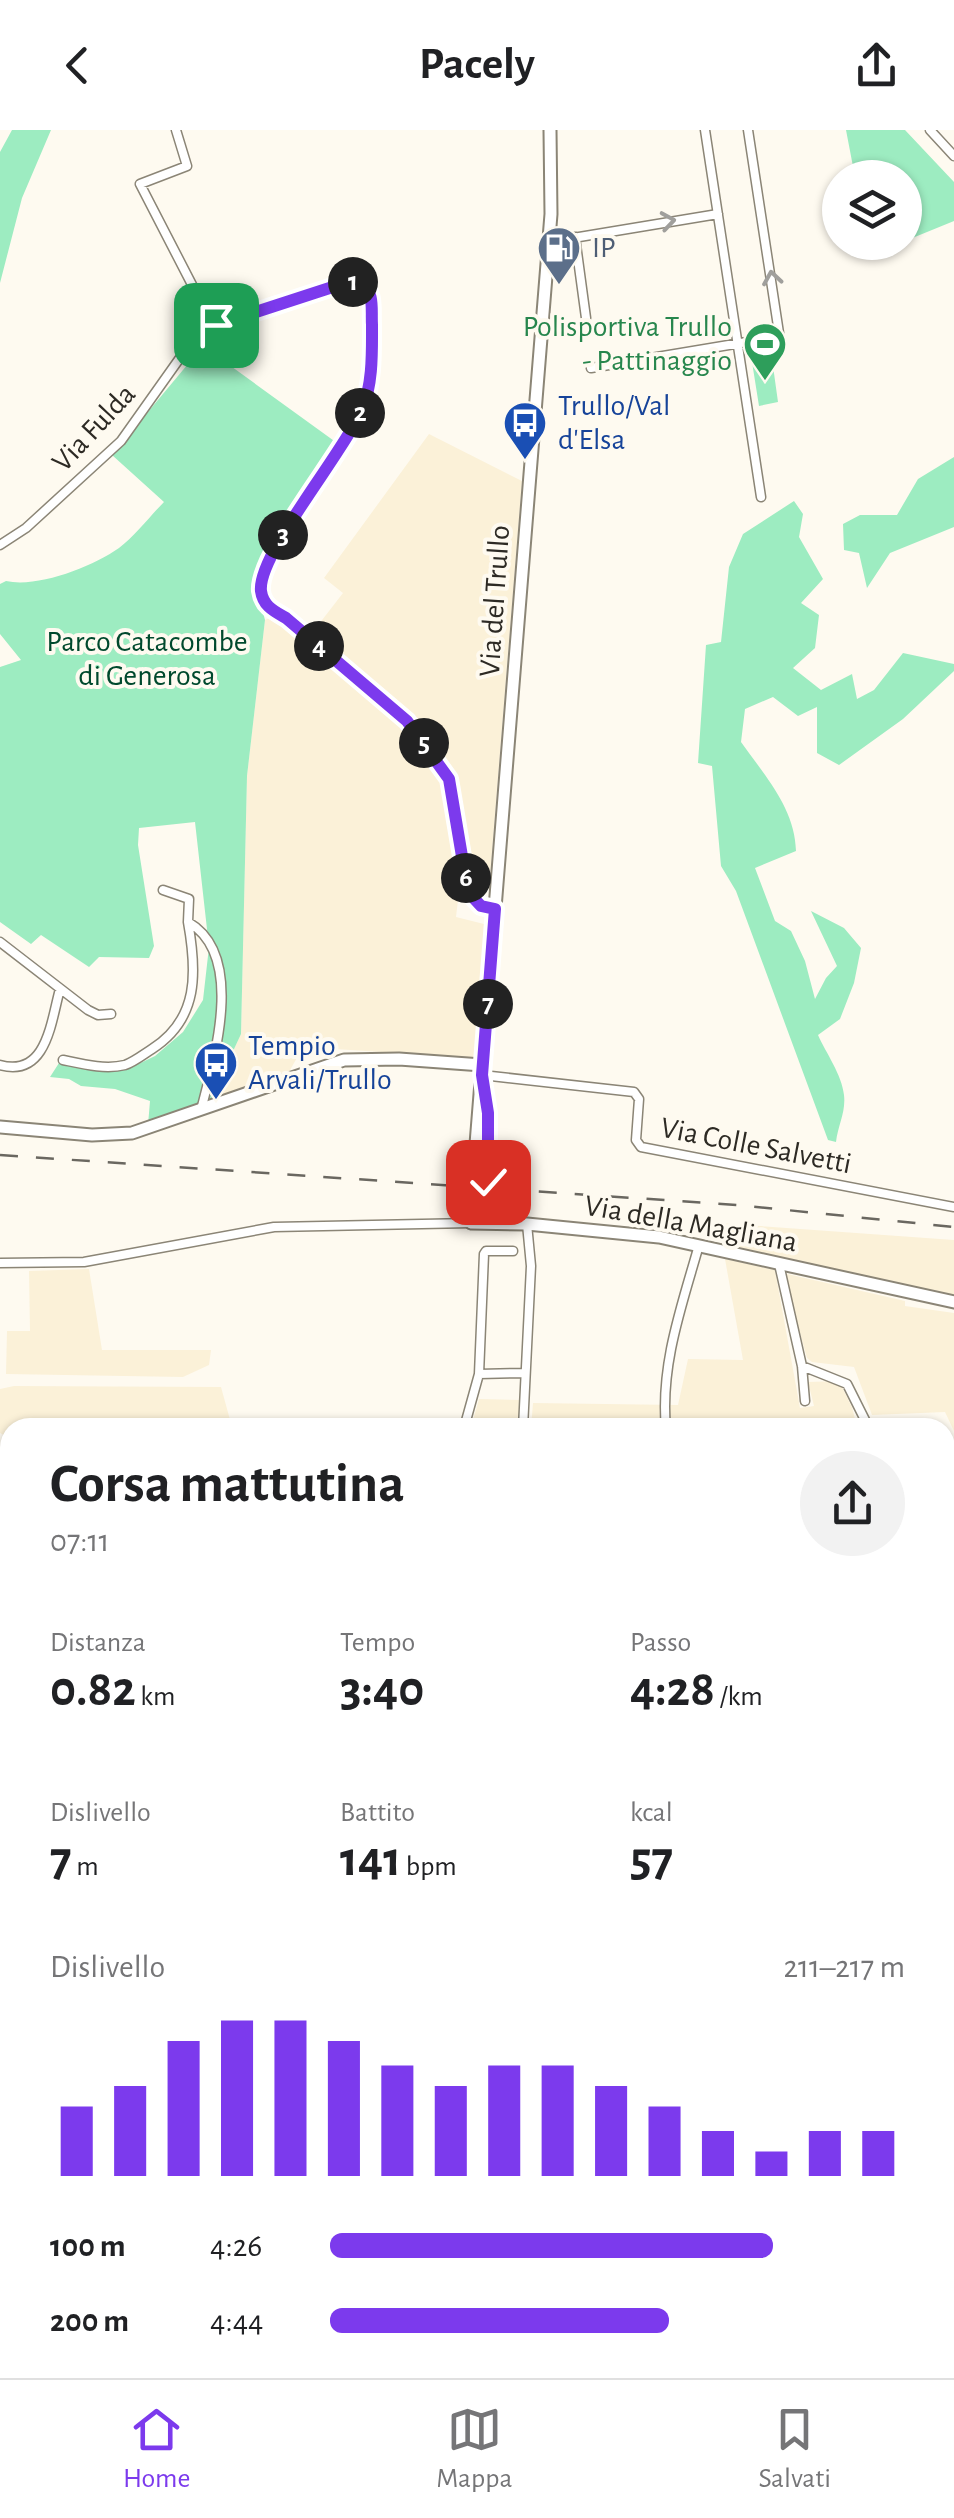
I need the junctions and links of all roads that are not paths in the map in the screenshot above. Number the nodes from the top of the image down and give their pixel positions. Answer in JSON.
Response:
{"nodes":[{"id":1,"x":176,"y":130,"type":"edge"},
{"id":2,"x":550,"y":130,"type":"edge"},
{"id":3,"x":705,"y":130,"type":"edge"},
{"id":4,"x":748,"y":130,"type":"edge"},
{"id":5,"x":930,"y":130,"type":"edge"},
{"id":6,"x":954,"y":156,"type":"edge"},
{"id":7,"x":718,"y":214,"type":"junction"},
{"id":8,"x":575,"y":236,"type":"junction"},
{"id":9,"x":549,"y":242,"type":"junction"},
{"id":10,"x":586,"y":318,"type":"dead end"},
{"id":11,"x":200,"y":336,"type":"junction"},
{"id":12,"x":739,"y":343,"type":"junction"},
{"id":13,"x":591,"y":368,"type":"dead end"},
{"id":14,"x":761,"y":497,"type":"dead end"},
{"id":15,"x":0,"y":544,"type":"edge"},
{"id":16,"x":163,"y":890,"type":"dead end"},
{"id":17,"x":495,"y":909,"type":"junction"},
{"id":18,"x":188,"y":922,"type":"junction"},
{"id":19,"x":0,"y":942,"type":"edge"},
{"id":20,"x":60,"y":989,"type":"junction"},
{"id":21,"x":111,"y":1014,"type":"dead end"},
{"id":22,"x":62,"y":1060,"type":"dead end"},
{"id":23,"x":0,"y":1065,"type":"edge"},
{"id":24,"x":482,"y":1070,"type":"junction"},
{"id":25,"x":202,"y":1110,"type":"junction"},
{"id":26,"x":0,"y":1127,"type":"edge"},
{"id":27,"x":473,"y":1181,"type":"dead end"},
{"id":28,"x":488,"y":1182,"type":"dead end"},
{"id":29,"x":473,"y":1202,"type":"dead end"},
{"id":30,"x":488,"y":1203,"type":"dead end"},
{"id":31,"x":954,"y":1207,"type":"edge"},
{"id":32,"x":472,"y":1222,"type":"junction"},
{"id":33,"x":488,"y":1223,"type":"junction"},
{"id":34,"x":527,"y":1224,"type":"junction"},
{"id":35,"x":698,"y":1244,"type":"junction"},
{"id":36,"x":513,"y":1251,"type":"dead end"},
{"id":37,"x":0,"y":1263,"type":"edge"},
{"id":38,"x":779,"y":1264,"type":"junction"},
{"id":39,"x":954,"y":1302,"type":"edge"},
{"id":40,"x":802,"y":1366,"type":"junction"},
{"id":41,"x":525,"y":1373,"type":"junction"},
{"id":42,"x":479,"y":1374,"type":"junction"},
{"id":43,"x":805,"y":1401,"type":"dead end"},
{"id":44,"x":467,"y":1418,"type":"edge"},
{"id":45,"x":523,"y":1418,"type":"edge"},
{"id":46,"x":665,"y":1418,"type":"edge"},
{"id":47,"x":864,"y":1418,"type":"edge"}],
"edges":[{"from":1,"to":11,"type":"street"},
{"from":2,"to":9,"type":"main road","name":"Via del Trullo"},
{"from":3,"to":7,"type":"street"},
{"from":12,"to":4,"type":"street","one_way":true},
{"from":5,"to":6,"type":"street"},
{"from":8,"to":7,"type":"street","one_way":true},
{"from":7,"to":12,"type":"street"},
{"from":8,"to":9,"type":"street"},
{"from":8,"to":10,"type":"street"},
{"from":9,"to":17,"type":"main road","name":"Via del Trullo"},
{"from":11,"to":15,"type":"street","name":"Via Fulda"},
{"from":11,"to":17,"type":"street","name":"Via Fulda"},
{"from":12,"to":13,"type":"street"},
{"from":12,"to":14,"type":"street"},
{"from":16,"to":18,"type":"street"},
{"from":17,"to":24,"type":"main road","name":"Via del Trullo"},
{"from":18,"to":22,"type":"street"},
{"from":18,"to":25,"type":"street"},
{"from":19,"to":20,"type":"street"},
{"from":20,"to":21,"type":"street"},
{"from":20,"to":23,"type":"street"},
{"from":24,"to":25,"type":"main road"},
{"from":24,"to":27,"type":"main road","name":"Via del Trullo"},
{"from":24,"to":28,"type":"main road","name":"Via del Trullo"},
{"from":24,"to":31,"type":"street","name":"Via Colle Salvetti"},
{"from":25,"to":26,"type":"main road"},
{"from":29,"to":32,"type":"main road"},
{"from":30,"to":33,"type":"main road"},
{"from":32,"to":33,"type":"main road","name":"Via della Magliana"},
{"from":32,"to":37,"type":"street","name":"Via della Magliana"},
{"from":33,"to":34,"type":"main road","name":"Via della Magliana"},
{"from":34,"to":35,"type":"main road","name":"Via della Magliana"},
{"from":34,"to":41,"type":"street"},
{"from":35,"to":38,"type":"main road","name":"Via della Magliana"},
{"from":35,"to":46,"type":"street"},
{"from":36,"to":42,"type":"street"},
{"from":38,"to":39,"type":"main road","name":"Via della Magliana"},
{"from":38,"to":40,"type":"street"},
{"from":40,"to":43,"type":"street"},
{"from":40,"to":47,"type":"street"},
{"from":41,"to":42,"type":"street"},
{"from":41,"to":45,"type":"street"},
{"from":42,"to":44,"type":"street"}]}
